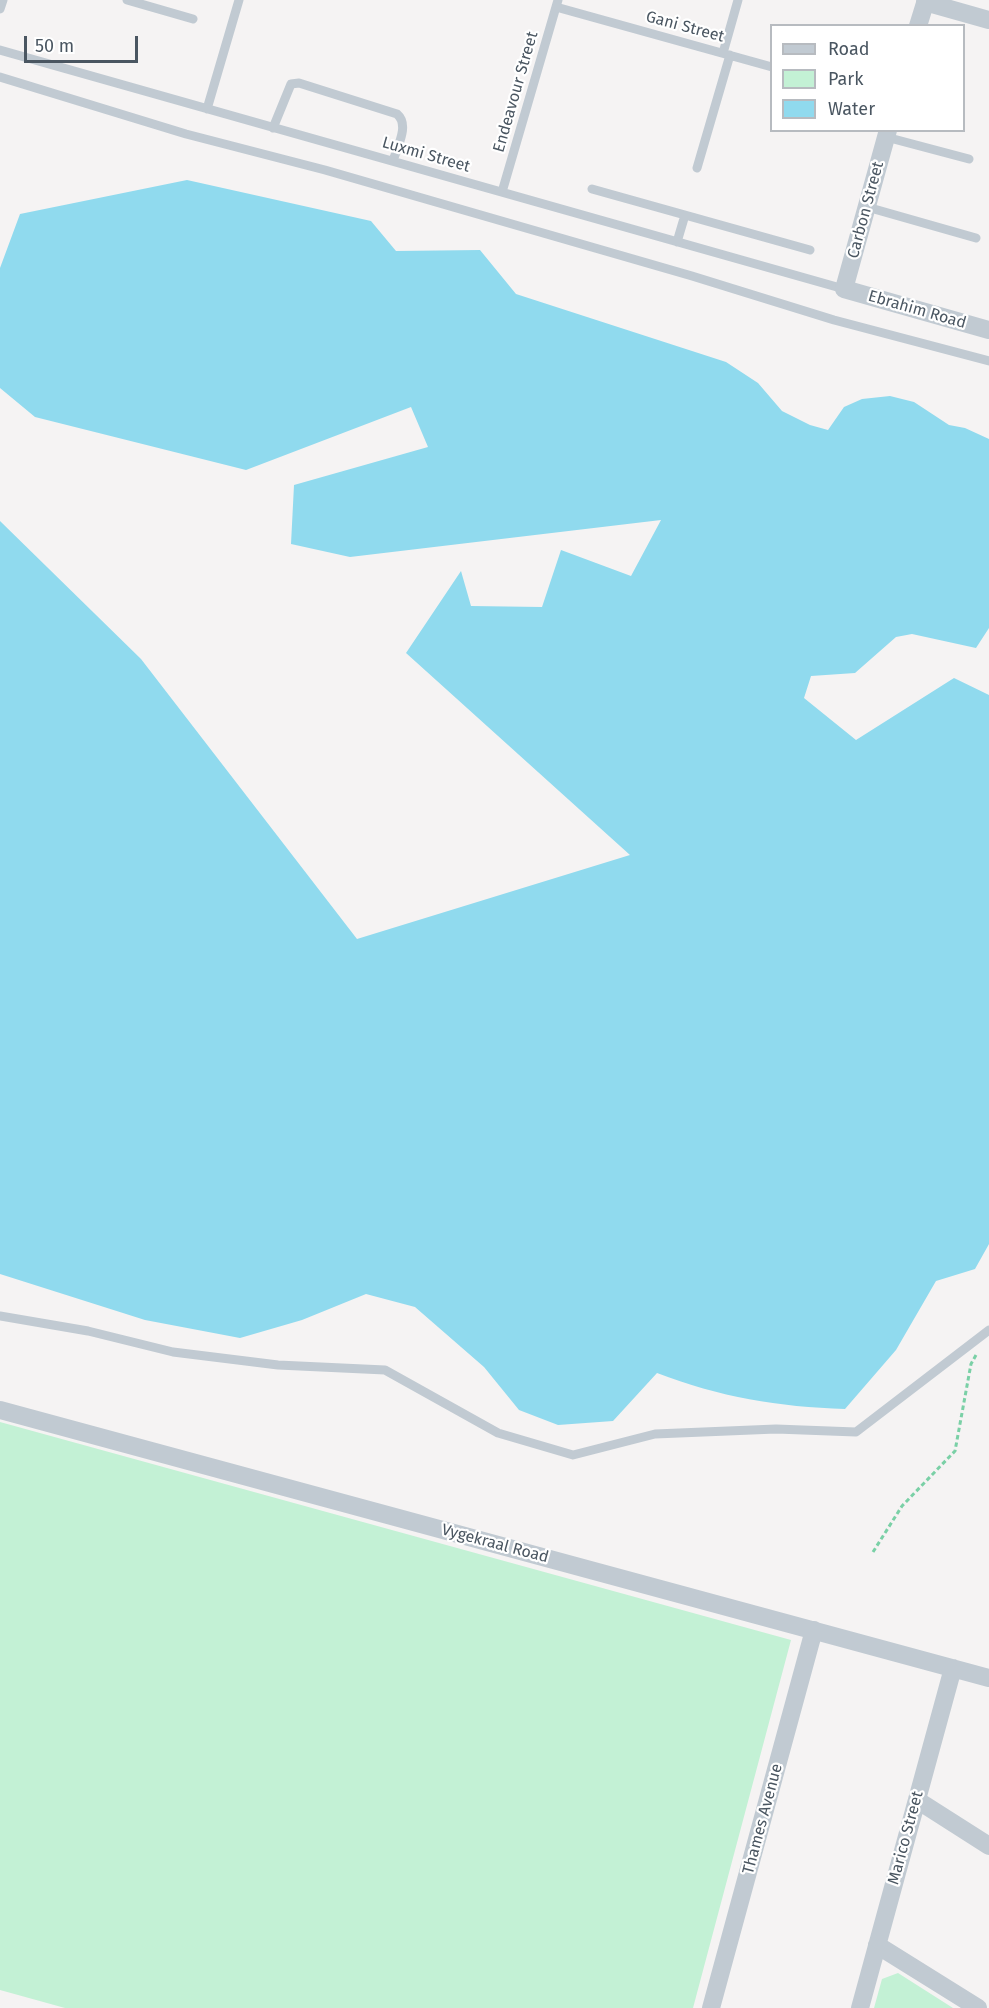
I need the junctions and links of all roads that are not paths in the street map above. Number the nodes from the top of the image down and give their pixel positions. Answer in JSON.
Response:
{"nodes":[{"id":1,"x":3,"y":0,"type":"edge"},
{"id":2,"x":127,"y":0,"type":"edge"},
{"id":3,"x":239,"y":0,"type":"edge"},
{"id":4,"x":738,"y":0,"type":"edge"},
{"id":5,"x":926,"y":1,"type":"edge"},
{"id":6,"x":557,"y":4,"type":"edge"},
{"id":7,"x":0,"y":9,"type":"edge"},
{"id":8,"x":193,"y":19,"type":"dead end"},
{"id":9,"x":989,"y":20,"type":"edge"},
{"id":10,"x":919,"y":24,"type":"edge"},
{"id":11,"x":0,"y":50,"type":"edge"},
{"id":12,"x":727,"y":54,"type":"junction"},
{"id":13,"x":770,"y":67,"type":"edge"},
{"id":14,"x":0,"y":77,"type":"edge"},
{"id":15,"x":207,"y":109,"type":"junction"},
{"id":16,"x":273,"y":128,"type":"junction"},
{"id":17,"x":887,"y":134,"type":"edge"},
{"id":18,"x":969,"y":159,"type":"dead end"},
{"id":19,"x":393,"y":161,"type":"junction"},
{"id":20,"x":697,"y":168,"type":"dead end"},
{"id":21,"x":592,"y":189,"type":"dead end"},
{"id":22,"x":502,"y":192,"type":"junction"},
{"id":23,"x":867,"y":207,"type":"junction"},
{"id":24,"x":685,"y":215,"type":"junction"},
{"id":25,"x":976,"y":238,"type":"dead end"},
{"id":26,"x":677,"y":242,"type":"junction"},
{"id":27,"x":810,"y":250,"type":"dead end"},
{"id":28,"x":844,"y":289,"type":"junction"},
{"id":29,"x":989,"y":330,"type":"edge"},
{"id":30,"x":989,"y":361,"type":"edge"},
{"id":31,"x":0,"y":1316,"type":"edge"},
{"id":32,"x":989,"y":1330,"type":"edge"},
{"id":33,"x":0,"y":1410,"type":"edge"},
{"id":34,"x":814,"y":1630,"type":"junction"},
{"id":35,"x":953,"y":1668,"type":"junction"},
{"id":36,"x":989,"y":1678,"type":"edge"},
{"id":37,"x":916,"y":1800,"type":"junction"},
{"id":38,"x":989,"y":1846,"type":"edge"},
{"id":39,"x":877,"y":1945,"type":"junction"},
{"id":40,"x":711,"y":2008,"type":"edge"},
{"id":41,"x":860,"y":2008,"type":"edge"},
{"id":42,"x":978,"y":2008,"type":"edge"}],
"edges":[{"from":1,"to":7,"type":"lane"},
{"from":2,"to":8,"type":"lane"},
{"from":3,"to":15,"type":"lane"},
{"from":4,"to":12,"type":"lane"},
{"from":5,"to":9,"type":"street"},
{"from":5,"to":10,"type":"street"},
{"from":6,"to":12,"type":"lane","name":"Gani Street"},
{"from":6,"to":22,"type":"lane","name":"Endeavour Street"},
{"from":11,"to":15,"type":"lane","name":"Luxmi Street"},
{"from":12,"to":13,"type":"lane","name":"Gani Street"},
{"from":12,"to":20,"type":"lane"},
{"from":14,"to":30,"type":"lane"},
{"from":15,"to":16,"type":"lane","name":"Luxmi Street"},
{"from":16,"to":19,"type":"lane","name":"Luxmi Street"},
{"from":16,"to":19,"type":"lane"},
{"from":17,"to":18,"type":"lane"},
{"from":17,"to":23,"type":"street","name":"Carbon Street"},
{"from":19,"to":22,"type":"lane","name":"Luxmi Street"},
{"from":21,"to":24,"type":"lane"},
{"from":22,"to":26,"type":"lane","name":"Luxmi Street"},
{"from":23,"to":25,"type":"lane"},
{"from":23,"to":28,"type":"street","name":"Carbon Street"},
{"from":24,"to":26,"type":"lane"},
{"from":24,"to":27,"type":"lane"},
{"from":26,"to":28,"type":"lane","name":"Luxmi Street"},
{"from":28,"to":29,"type":"street","name":"Ebrahim Road"},
{"from":31,"to":32,"type":"lane"},
{"from":33,"to":34,"type":"street","name":"Vygekraal Road"},
{"from":34,"to":35,"type":"street","name":"Vygekraal Road"},
{"from":34,"to":40,"type":"street","name":"Thames Avenue"},
{"from":35,"to":36,"type":"street","name":"Vygekraal Road"},
{"from":35,"to":37,"type":"street","name":"Marico Street"},
{"from":37,"to":38,"type":"street"},
{"from":37,"to":39,"type":"street","name":"Marico Street"},
{"from":39,"to":41,"type":"street","name":"Marico Street"},
{"from":39,"to":42,"type":"street"}]}
